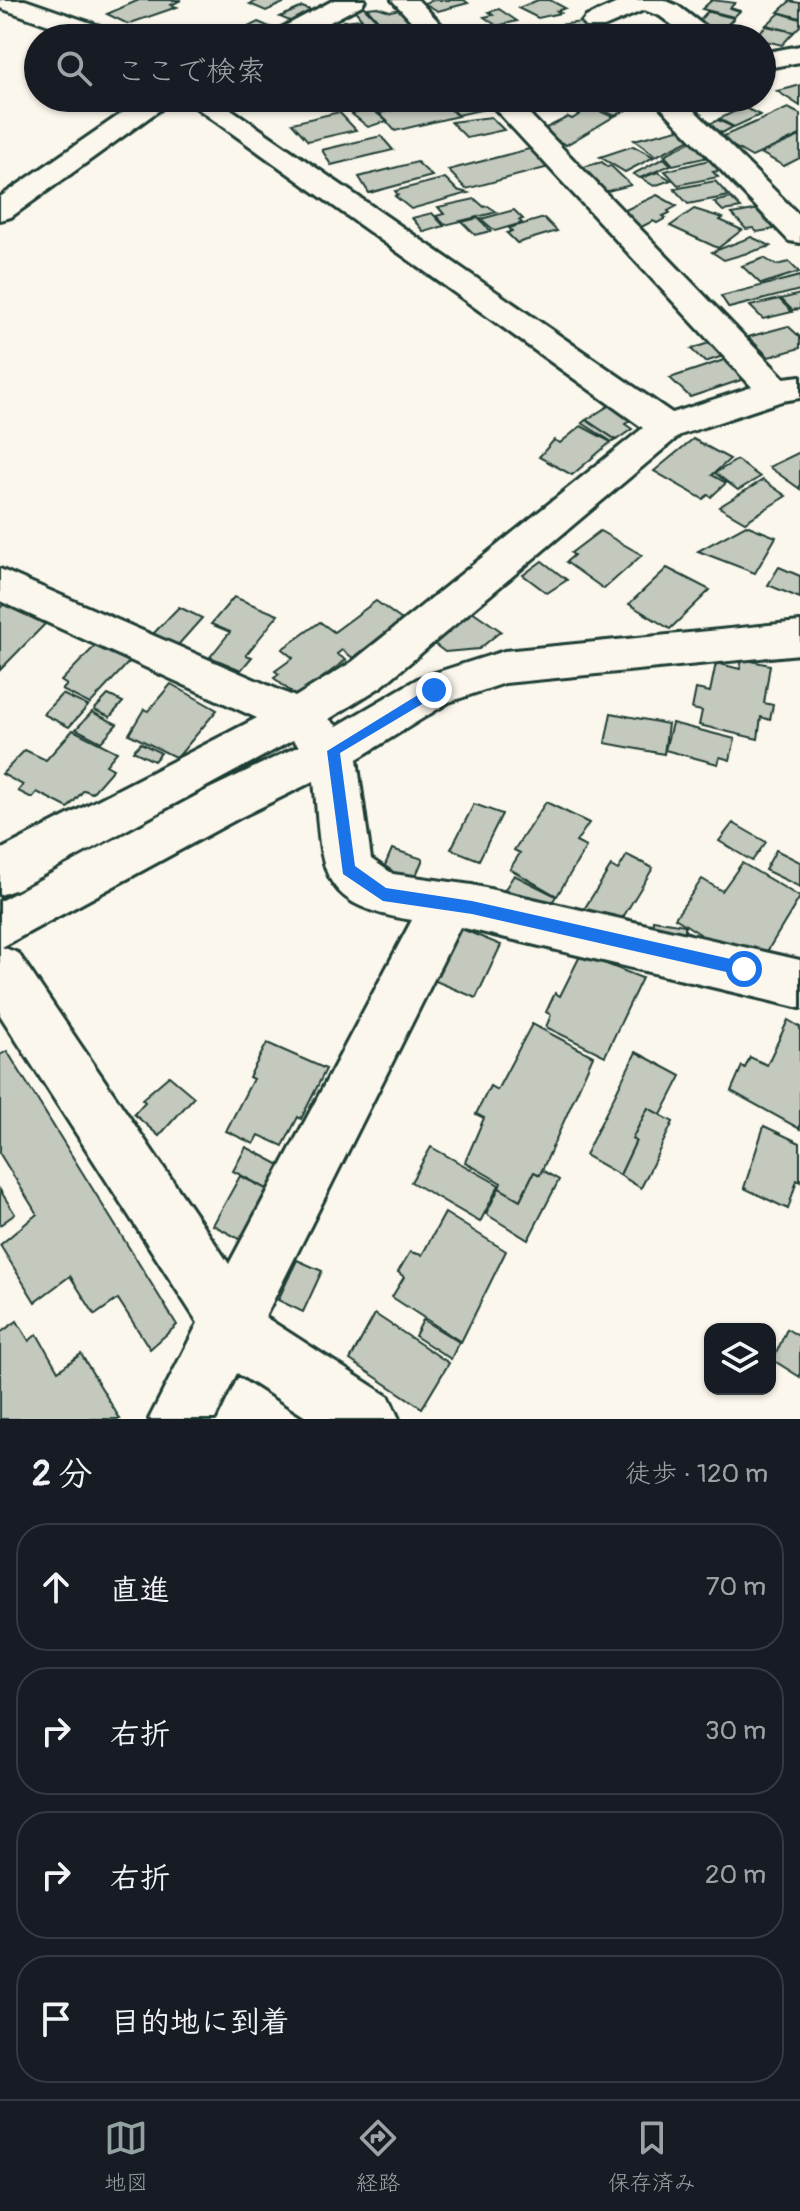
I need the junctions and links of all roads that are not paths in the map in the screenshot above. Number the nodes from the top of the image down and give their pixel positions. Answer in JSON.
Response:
{"nodes":[{"id":1,"x":1,"y":0,"type":"edge"},
{"id":2,"x":353,"y":0,"type":"edge"},
{"id":3,"x":404,"y":0,"type":"edge"},
{"id":4,"x":574,"y":0,"type":"edge"},
{"id":5,"x":645,"y":1,"type":"edge"},
{"id":6,"x":70,"y":24,"type":"edge"},
{"id":7,"x":308,"y":24,"type":"edge"},
{"id":8,"x":427,"y":24,"type":"edge"},
{"id":9,"x":596,"y":24,"type":"edge"},
{"id":10,"x":611,"y":24,"type":"edge"},
{"id":11,"x":687,"y":24,"type":"edge"},
{"id":12,"x":800,"y":54,"type":"edge"},
{"id":13,"x":776,"y":58,"type":"edge"},
{"id":14,"x":142,"y":112,"type":"edge"},
{"id":15,"x":217,"y":112,"type":"edge"},
{"id":16,"x":513,"y":112,"type":"edge"},
{"id":17,"x":680,"y":112,"type":"edge"},
{"id":18,"x":0,"y":211,"type":"edge"},
{"id":19,"x":800,"y":234,"type":"edge"},
{"id":20,"x":788,"y":389,"type":"edge"},
{"id":21,"x":667,"y":427,"type":"junction"},
{"id":22,"x":0,"y":584,"type":"edge"},
{"id":23,"x":800,"y":638,"type":"edge"},
{"id":24,"x":298,"y":717,"type":"junction"},
{"id":25,"x":333,"y":751,"type":"junction"},
{"id":26,"x":0,"y":874,"type":"edge"},
{"id":27,"x":447,"y":903,"type":"junction"},
{"id":28,"x":0,"y":926,"type":"edge"},
{"id":29,"x":0,"y":970,"type":"edge"},
{"id":30,"x":800,"y":984,"type":"edge"},
{"id":31,"x":232,"y":1321,"type":"junction"},
{"id":32,"x":181,"y":1419,"type":"edge"},
{"id":33,"x":367,"y":1419,"type":"edge"}],
"edges":[{"from":1,"to":6,"type":"street"},
{"from":2,"to":7,"type":"street"},
{"from":3,"to":8,"type":"street"},
{"from":4,"to":9,"type":"street"},
{"from":5,"to":10,"type":"street"},
{"from":5,"to":11,"type":"street"},
{"from":12,"to":13,"type":"street"},
{"from":14,"to":18,"type":"street"},
{"from":15,"to":21,"type":"street"},
{"from":16,"to":20,"type":"street"},
{"from":17,"to":19,"type":"street"},
{"from":20,"to":21,"type":"street"},
{"from":21,"to":24,"type":"street"},
{"from":22,"to":24,"type":"street"},
{"from":23,"to":25,"type":"street"},
{"from":24,"to":25,"type":"street"},
{"from":24,"to":26,"type":"street"},
{"from":25,"to":27,"type":"street"},
{"from":25,"to":28,"type":"street"},
{"from":27,"to":30,"type":"street"},
{"from":27,"to":31,"type":"street"},
{"from":29,"to":31,"type":"street"},
{"from":31,"to":32,"type":"street"},
{"from":31,"to":33,"type":"street"}]}
